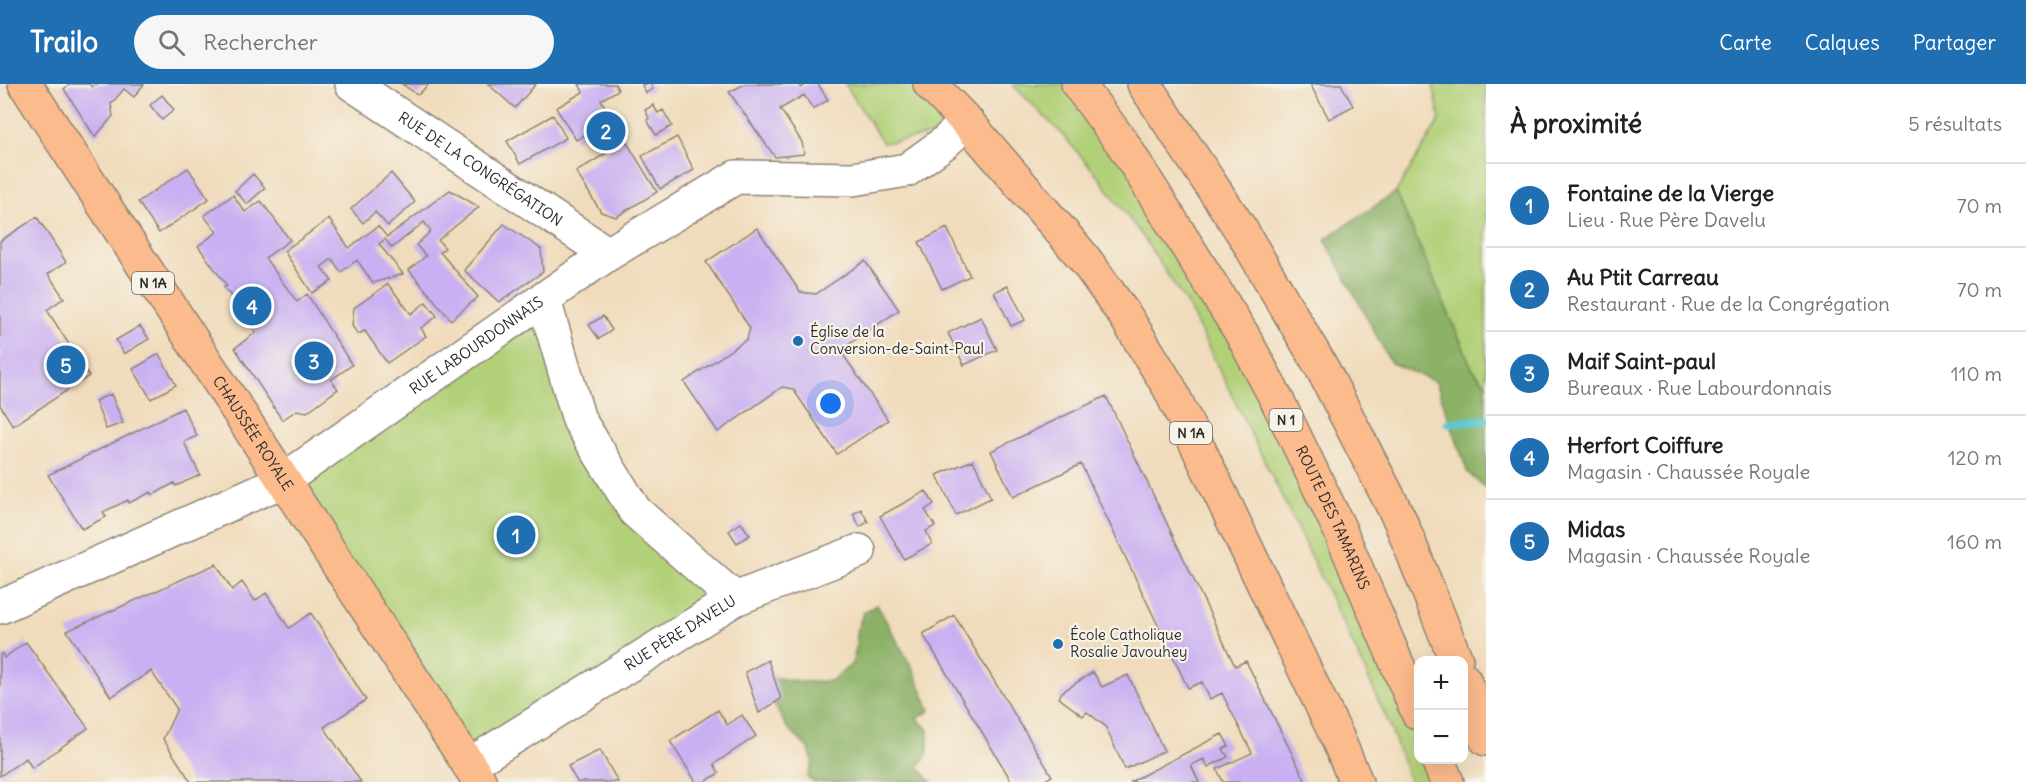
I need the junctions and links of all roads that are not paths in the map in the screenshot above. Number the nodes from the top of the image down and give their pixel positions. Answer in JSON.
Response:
{"nodes":[{"id":1,"x":25,"y":84,"type":"edge"},
{"id":2,"x":352,"y":84,"type":"edge"},
{"id":3,"x":930,"y":84,"type":"edge"},
{"id":4,"x":1078,"y":84,"type":"edge"},
{"id":5,"x":1144,"y":84,"type":"edge"},
{"id":6,"x":962,"y":126,"type":"junction"},
{"id":7,"x":608,"y":254,"type":"junction"},
{"id":8,"x":544,"y":300,"type":"junction"},
{"id":9,"x":282,"y":481,"type":"junction"},
{"id":10,"x":859,"y":551,"type":"dead end"},
{"id":11,"x":735,"y":599,"type":"junction"},
{"id":12,"x":0,"y":607,"type":"edge"},
{"id":13,"x":1454,"y":656,"type":"edge"},
{"id":14,"x":1468,"y":691,"type":"edge"},
{"id":15,"x":1418,"y":710,"type":"edge"},
{"id":16,"x":1486,"y":739,"type":"edge"},
{"id":17,"x":1440,"y":764,"type":"edge"},
{"id":18,"x":474,"y":774,"type":"edge"},
{"id":19,"x":1356,"y":782,"type":"edge"},
{"id":20,"x":1447,"y":782,"type":"edge"}],
"edges":[{"from":1,"to":9,"type":"main road","name":"CHAUSSÉE ROYALE","number":"N 1A"},
{"from":2,"to":7,"type":"street","name":"RUE DE LA CONGRÉGATION"},
{"from":3,"to":6,"type":"main road","number":"N 1A"},
{"from":4,"to":15,"type":"main road","name":"ROUTE DES TAMARINS","number":"N 1"},
{"from":5,"to":13,"type":"main road"},
{"from":6,"to":7,"type":"street","name":"RUE LABOURDONNAIS"},
{"from":6,"to":19,"type":"main road","number":"N 1A"},
{"from":7,"to":8,"type":"street","name":"RUE LABOURDONNAIS"},
{"from":8,"to":9,"type":"street","name":"RUE LABOURDONNAIS"},
{"from":8,"to":11,"type":"street","name":"RUE PÈRE DAVELU"},
{"from":9,"to":12,"type":"street","name":"RUE LABOURDONNAIS"},
{"from":9,"to":18,"type":"main road","name":"CHAUSSÉE ROYALE","number":"N 1A"},
{"from":10,"to":11,"type":"street"},
{"from":11,"to":18,"type":"street","name":"RUE PÈRE DAVELU"},
{"from":14,"to":16,"type":"main road"},
{"from":17,"to":20,"type":"main road"}]}
